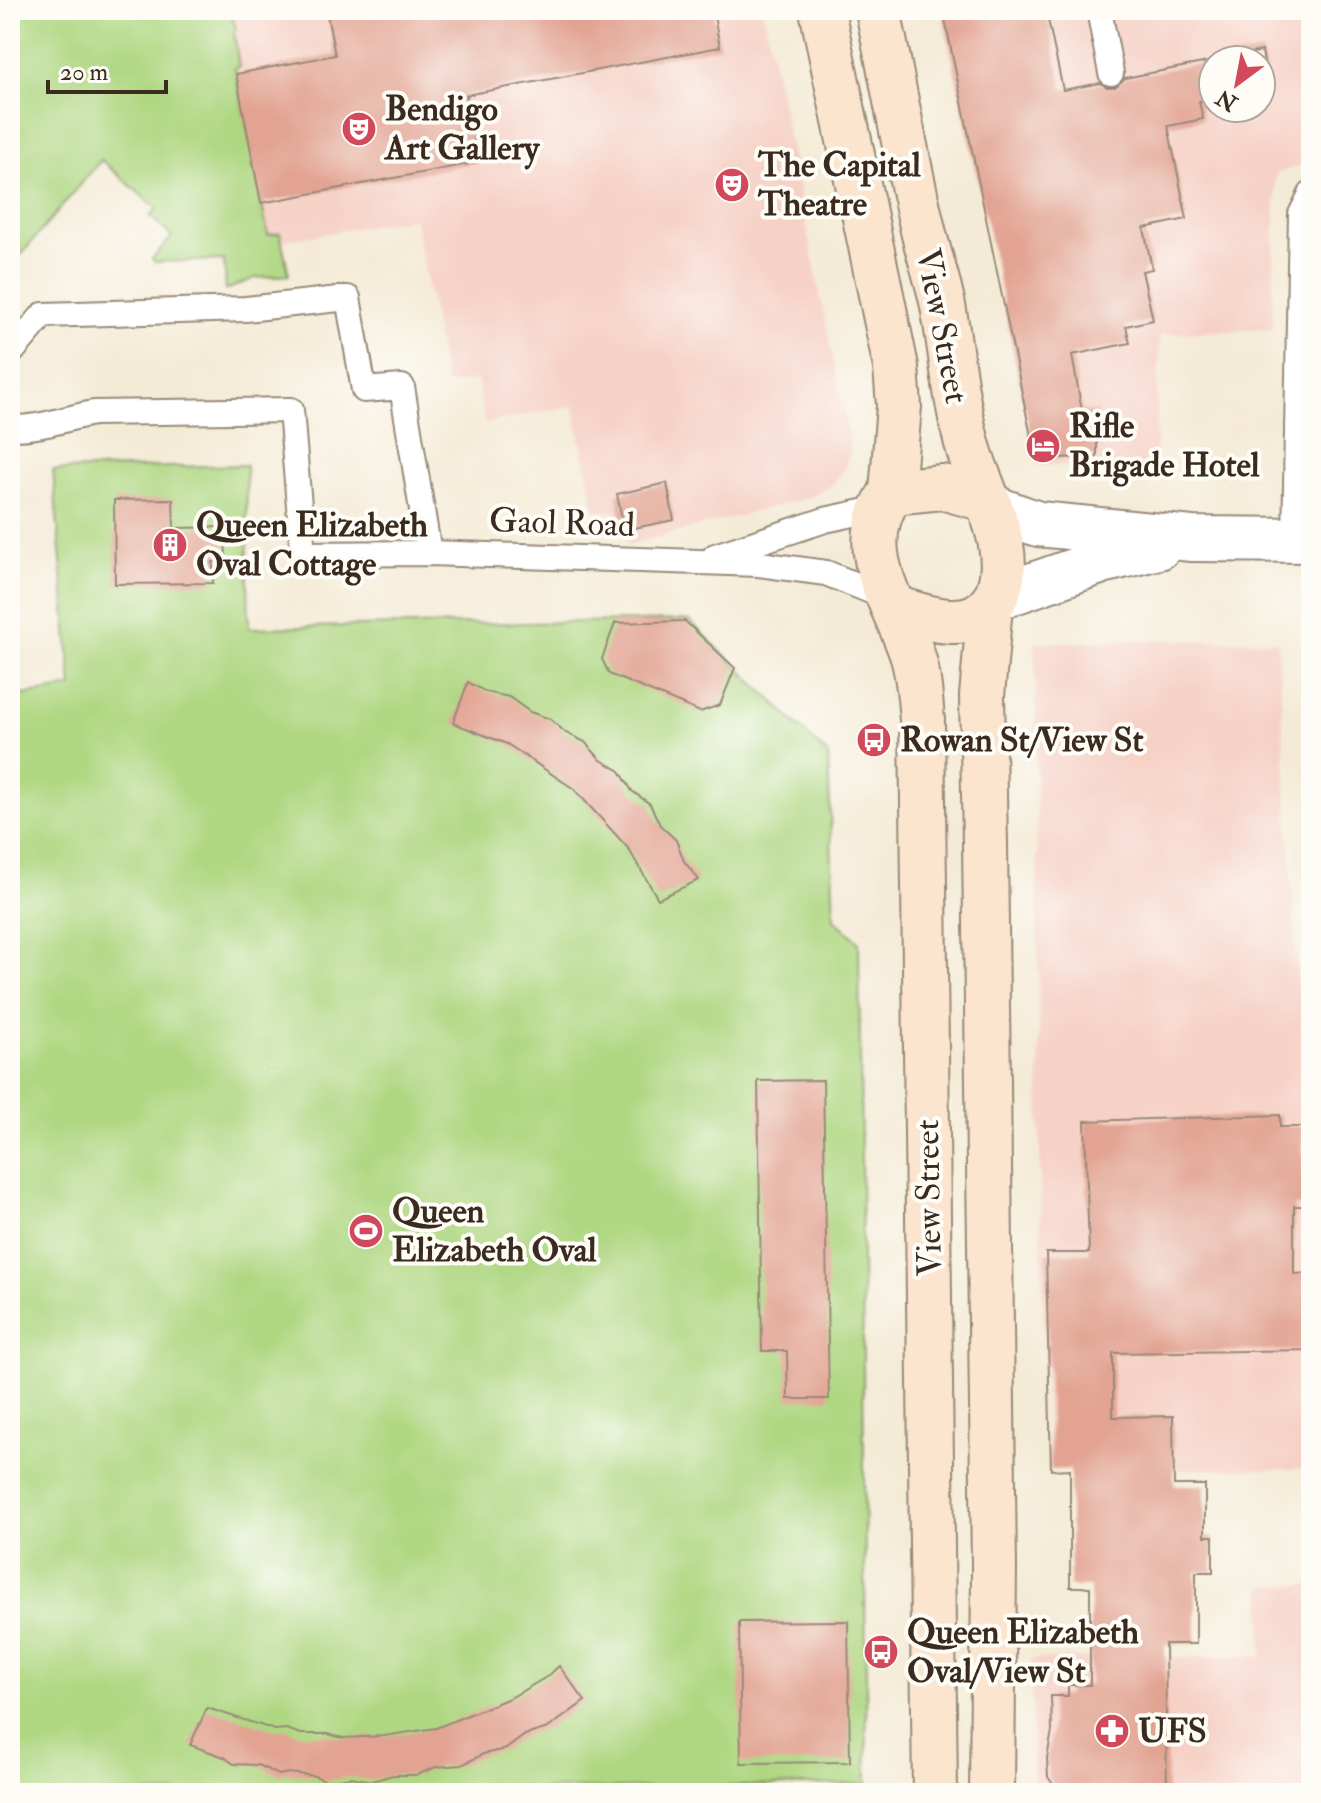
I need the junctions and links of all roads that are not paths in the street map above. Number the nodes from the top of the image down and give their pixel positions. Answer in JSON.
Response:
{"nodes":[{"id":1,"x":822,"y":10,"type":"edge"},
{"id":2,"x":878,"y":10,"type":"edge"},
{"id":3,"x":1099,"y":10,"type":"edge"},
{"id":4,"x":1111,"y":73,"type":"dead end"},
{"id":5,"x":1311,"y":194,"type":"edge"},
{"id":6,"x":10,"y":354,"type":"edge"},
{"id":7,"x":10,"y":428,"type":"edge"},
{"id":8,"x":887,"y":500,"type":"junction"},
{"id":9,"x":988,"y":503,"type":"junction"},
{"id":10,"x":1192,"y":539,"type":"junction"},
{"id":11,"x":1303,"y":540,"type":"edge"},
{"id":12,"x":429,"y":553,"type":"junction"},
{"id":13,"x":693,"y":562,"type":"junction"},
{"id":14,"x":891,"y":602,"type":"junction"},
{"id":15,"x":993,"y":602,"type":"junction"},
{"id":16,"x":935,"y":1793,"type":"edge"},
{"id":17,"x":992,"y":1793,"type":"edge"}],
"edges":[{"from":1,"to":8,"type":"street","name":"View Street"},
{"from":2,"to":9,"type":"street","name":"View Street"},
{"from":3,"to":4,"type":"lane"},
{"from":5,"to":11,"type":"lane"},
{"from":6,"to":12,"type":"lane"},
{"from":7,"to":12,"type":"lane","name":"Gaol Road"},
{"from":8,"to":9,"type":"street"},
{"from":8,"to":13,"type":"lane","name":"Gaol Road"},
{"from":8,"to":14,"type":"street"},
{"from":9,"to":10,"type":"street"},
{"from":9,"to":15,"type":"street"},
{"from":10,"to":11,"type":"street"},
{"from":10,"to":15,"type":"street"},
{"from":12,"to":13,"type":"lane","name":"Gaol Road"},
{"from":13,"to":14,"type":"lane","name":"Gaol Road"},
{"from":14,"to":15,"type":"street"},
{"from":14,"to":16,"type":"street","name":"View Street"},
{"from":15,"to":17,"type":"street","name":"View Street"}]}
